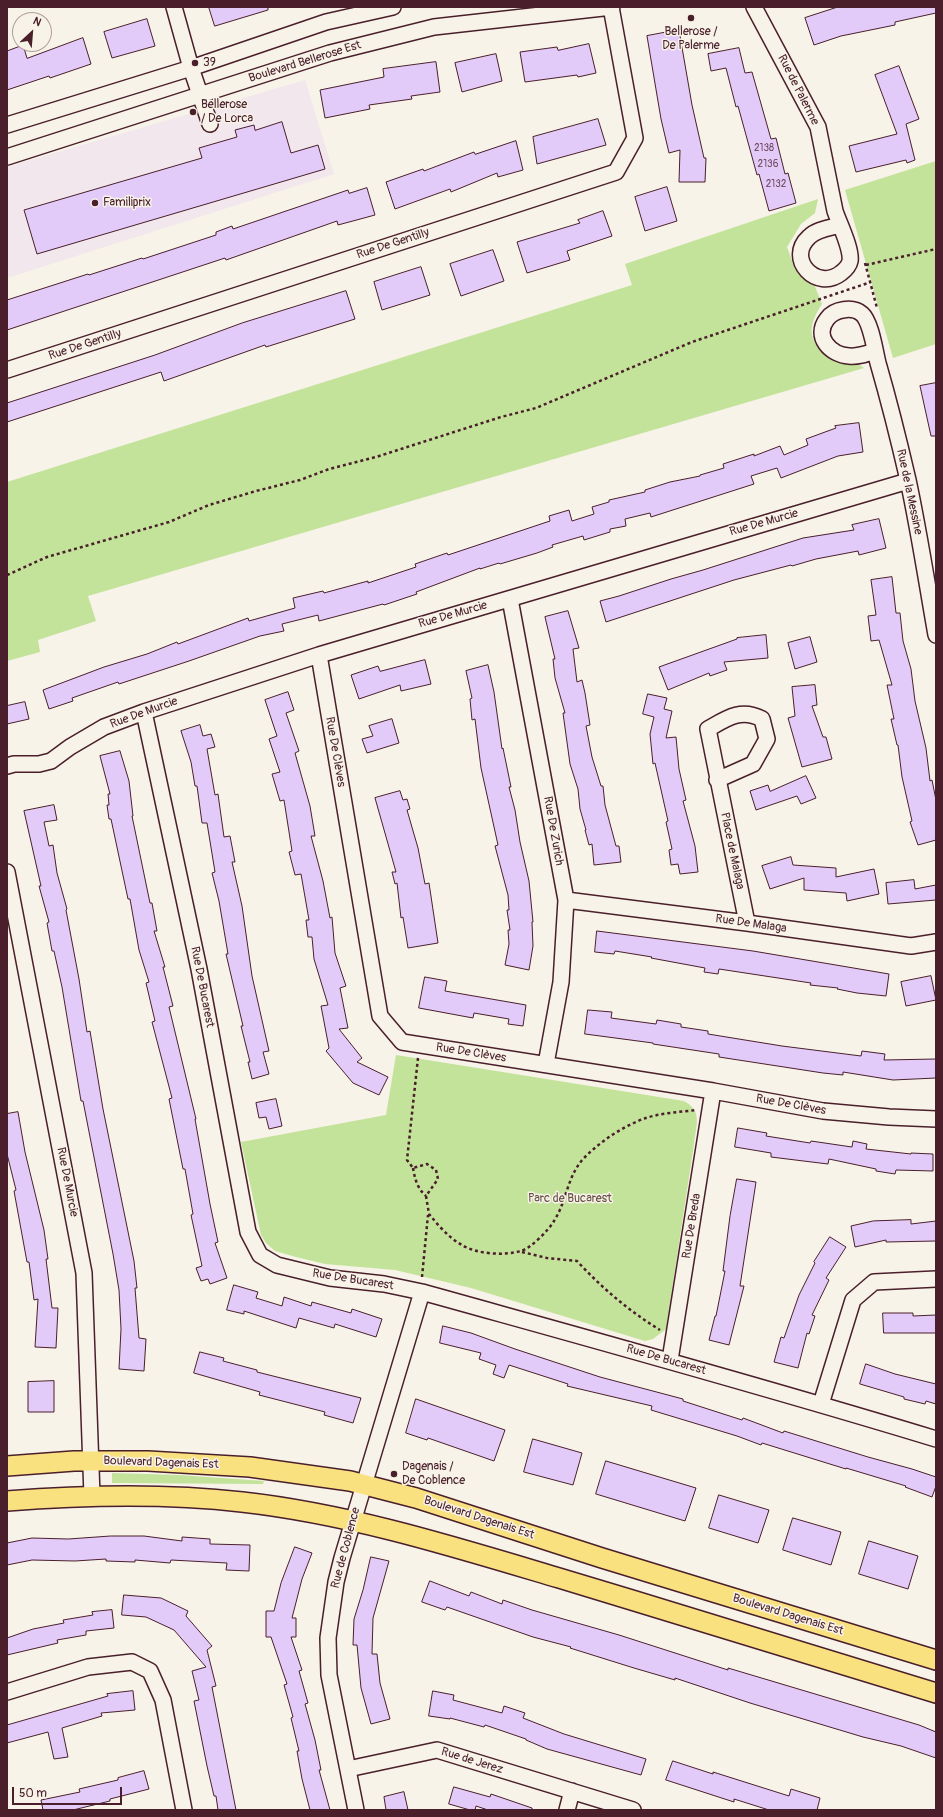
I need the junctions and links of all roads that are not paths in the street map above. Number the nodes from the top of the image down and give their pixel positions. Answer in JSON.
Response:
{"nodes":[{"id":1,"x":174,"y":7,"type":"edge"},
{"id":2,"x":393,"y":7,"type":"edge"},
{"id":3,"x":611,"y":7,"type":"edge"},
{"id":4,"x":754,"y":7,"type":"edge"},
{"id":5,"x":191,"y":68,"type":"junction"},
{"id":6,"x":201,"y":96,"type":"junction"},
{"id":7,"x":210,"y":124,"type":"dead end"},
{"id":8,"x":7,"y":125,"type":"edge"},
{"id":9,"x":7,"y":157,"type":"edge"},
{"id":10,"x":840,"y":225,"type":"dead end"},
{"id":11,"x":875,"y":351,"type":"dead end"},
{"id":12,"x":7,"y":370,"type":"edge"},
{"id":13,"x":908,"y":481,"type":"junction"},
{"id":14,"x":510,"y":599,"type":"junction"},
{"id":15,"x":936,"y":635,"type":"edge"},
{"id":16,"x":319,"y":655,"type":"junction"},
{"id":17,"x":144,"y":712,"type":"junction"},
{"id":18,"x":7,"y":766,"type":"edge"},
{"id":19,"x":717,"y":780,"type":"junction"},
{"id":20,"x":7,"y":872,"type":"edge"},
{"id":21,"x":566,"y":900,"type":"junction"},
{"id":22,"x":10,"y":902,"type":"edge"},
{"id":23,"x":746,"y":923,"type":"junction"},
{"id":24,"x":936,"y":942,"type":"edge"},
{"id":25,"x":546,"y":1064,"type":"junction"},
{"id":26,"x":713,"y":1091,"type":"junction"},
{"id":27,"x":936,"y":1119,"type":"edge"},
{"id":28,"x":936,"y":1279,"type":"edge"},
{"id":29,"x":422,"y":1292,"type":"junction"},
{"id":30,"x":670,"y":1360,"type":"junction"},
{"id":31,"x":821,"y":1404,"type":"junction"},
{"id":32,"x":936,"y":1439,"type":"edge"},
{"id":33,"x":91,"y":1461,"type":"junction"},
{"id":34,"x":7,"y":1466,"type":"edge"},
{"id":35,"x":364,"y":1485,"type":"junction"},
{"id":36,"x":92,"y":1496,"type":"junction"},
{"id":37,"x":7,"y":1501,"type":"edge"},
{"id":38,"x":352,"y":1521,"type":"junction"},
{"id":39,"x":936,"y":1660,"type":"edge"},
{"id":40,"x":7,"y":1692,"type":"edge"},
{"id":41,"x":936,"y":1694,"type":"edge"},
{"id":42,"x":348,"y":1769,"type":"junction"},
{"id":43,"x":572,"y":1791,"type":"junction"},
{"id":44,"x":607,"y":1806,"type":"edge"},
{"id":45,"x":184,"y":1810,"type":"edge"},
{"id":46,"x":356,"y":1810,"type":"edge"},
{"id":47,"x":567,"y":1810,"type":"edge"},
{"id":48,"x":633,"y":1810,"type":"edge"}],
"edges":[{"from":1,"to":5,"type":"street"},
{"from":2,"to":5,"type":"street"},
{"from":3,"to":6,"type":"street","name":"Boulevard Bellerose Est"},
{"from":3,"to":12,"type":"street","name":"Rue De Gentilly"},
{"from":4,"to":10,"type":"street","name":"Rue de Palerme"},
{"from":5,"to":6,"type":"street"},
{"from":5,"to":8,"type":"street"},
{"from":6,"to":7,"type":"street"},
{"from":6,"to":9,"type":"street","name":"Boulevard Bellerose Est"},
{"from":11,"to":13,"type":"street","name":"Rue de la Messine"},
{"from":13,"to":14,"type":"street","name":"Rue De Murcie"},
{"from":13,"to":15,"type":"street","name":"Rue de la Messine"},
{"from":14,"to":16,"type":"street","name":"Rue De Murcie"},
{"from":14,"to":21,"type":"street","name":"Rue De Zurich"},
{"from":16,"to":17,"type":"street","name":"Rue De Murcie"},
{"from":16,"to":25,"type":"street","name":"Rue De Clèves"},
{"from":17,"to":18,"type":"street","name":"Rue De Murcie"},
{"from":17,"to":29,"type":"street","name":"Rue De Bucarest"},
{"from":19,"to":19,"type":"street","name":"Place de Malaga"},
{"from":19,"to":23,"type":"street","name":"Place de Malaga"},
{"from":20,"to":22,"type":"street","name":"Rue De Murcie"},
{"from":21,"to":23,"type":"street","name":"Rue De Malaga"},
{"from":21,"to":25,"type":"street","name":"Rue De Zurich"},
{"from":22,"to":33,"type":"street","name":"Rue De Murcie"},
{"from":23,"to":24,"type":"street","name":"Rue De Malaga"},
{"from":25,"to":26,"type":"street","name":"Rue De Clèves"},
{"from":26,"to":27,"type":"street","name":"Rue De Clèves"},
{"from":26,"to":30,"type":"street","name":"Rue De Breda"},
{"from":28,"to":31,"type":"street"},
{"from":29,"to":30,"type":"street","name":"Rue De Bucarest"},
{"from":29,"to":35,"type":"street","name":"Rue de Coblence"},
{"from":30,"to":31,"type":"street","name":"Rue De Bucarest"},
{"from":31,"to":32,"type":"street","name":"Rue De Bucarest"},
{"from":33,"to":34,"type":"main road","name":"Boulevard Dagenais Est"},
{"from":33,"to":35,"type":"main road","name":"Boulevard Dagenais Est"},
{"from":33,"to":36,"type":"street","name":"Rue De Murcie"},
{"from":35,"to":38,"type":"street","name":"Rue de Coblence"},
{"from":35,"to":39,"type":"main road","name":"Boulevard Dagenais Est"},
{"from":36,"to":37,"type":"main road"},
{"from":36,"to":38,"type":"main road"},
{"from":38,"to":41,"type":"main road"},
{"from":38,"to":42,"type":"street","name":"Rue de Coblence"},
{"from":40,"to":45,"type":"street"},
{"from":42,"to":43,"type":"street","name":"Rue de Jerez"},
{"from":42,"to":46,"type":"street","name":"Rue de Coblence"},
{"from":43,"to":44,"type":"street","name":"Rue de Jerez"},
{"from":43,"to":47,"type":"street"},
{"from":44,"to":48,"type":"street","name":"Rue de Jerez"}]}
